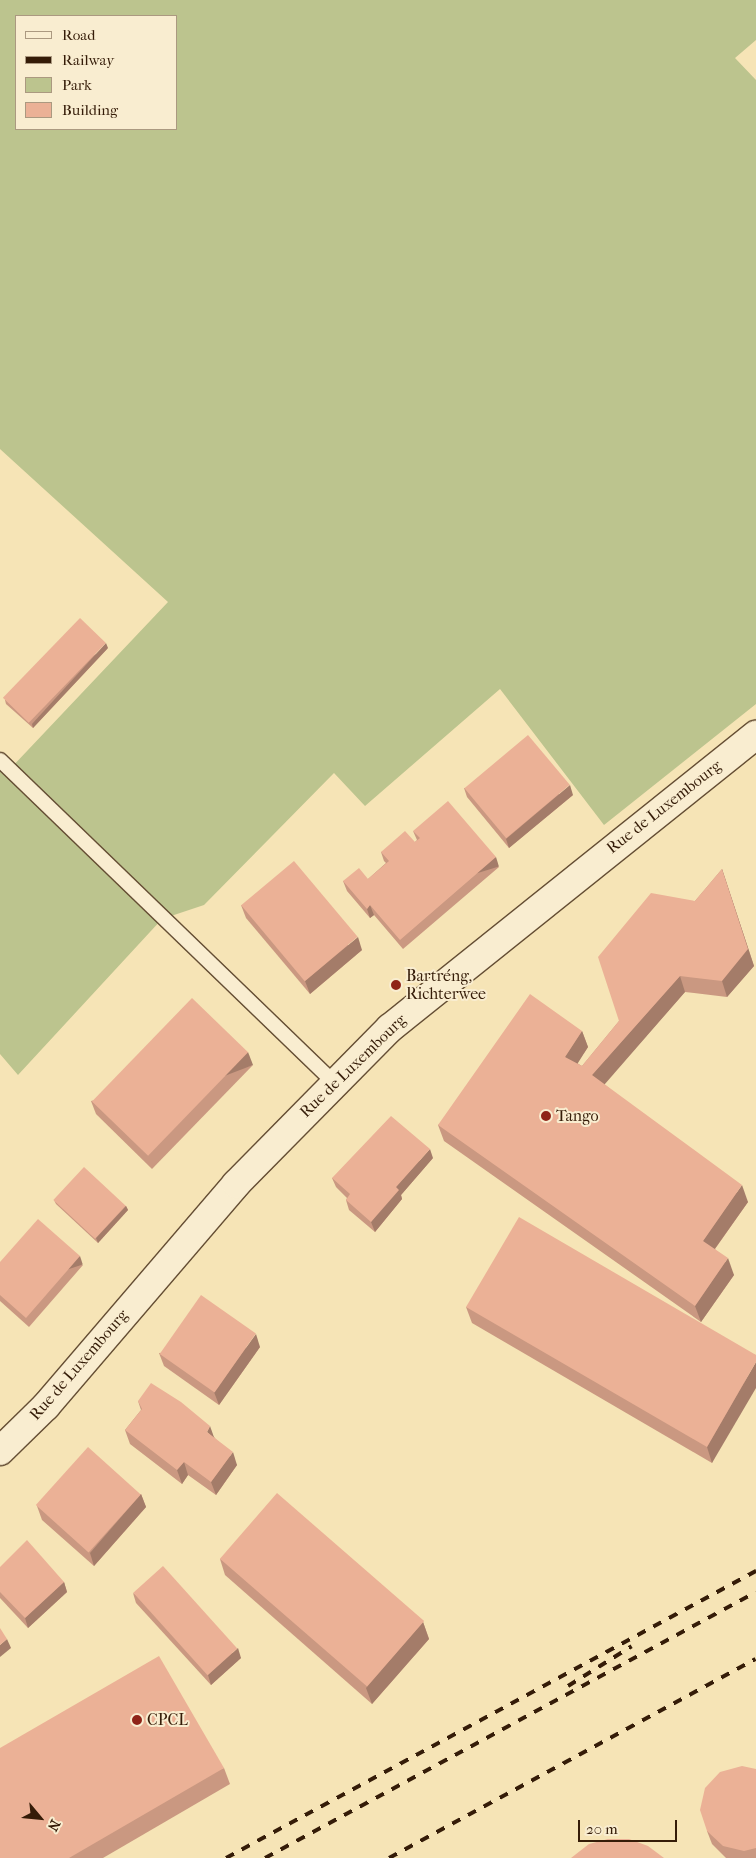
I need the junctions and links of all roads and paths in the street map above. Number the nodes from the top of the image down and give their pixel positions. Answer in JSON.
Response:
{"nodes":[{"id":1,"x":756,"y":735,"type":"edge"},
{"id":2,"x":0,"y":760,"type":"edge"},
{"id":3,"x":333,"y":1082,"type":"junction"},
{"id":4,"x":0,"y":1451,"type":"edge"}],
"edges":[{"from":1,"to":3,"type":"main road","name":"Rue de Luxembourg"},
{"from":2,"to":3,"type":"lane"},
{"from":3,"to":4,"type":"main road","name":"Rue de Luxembourg"}]}
